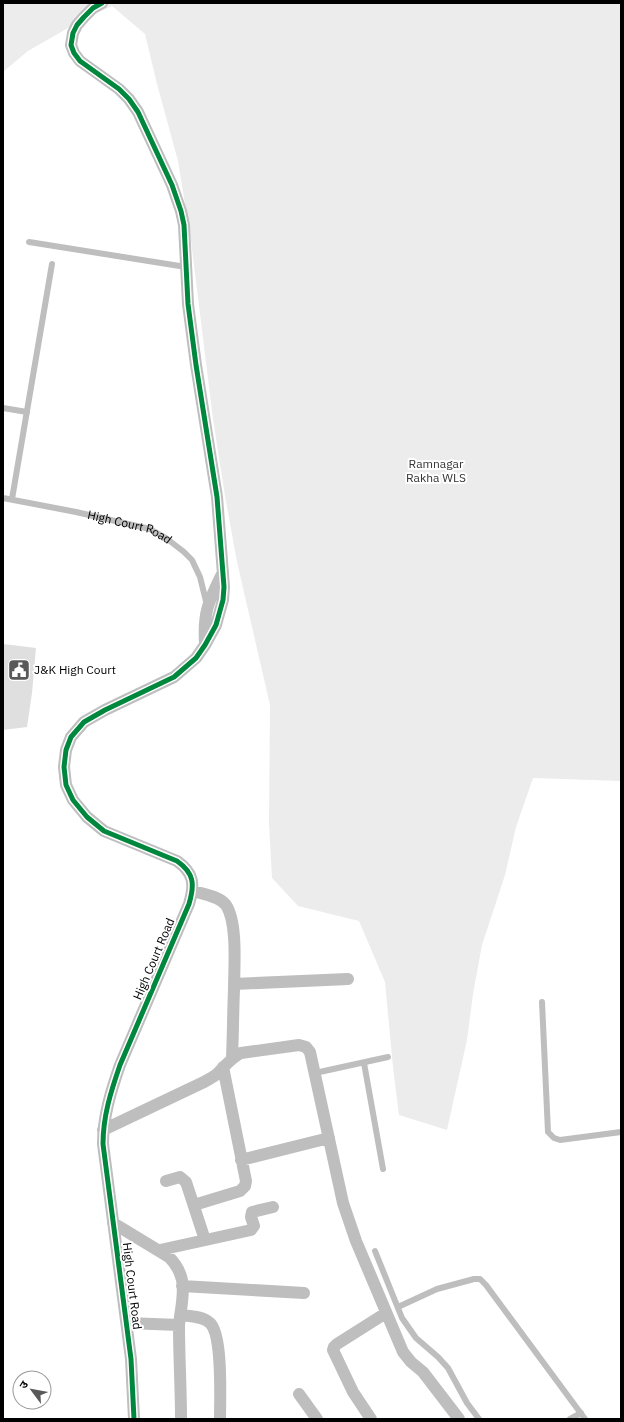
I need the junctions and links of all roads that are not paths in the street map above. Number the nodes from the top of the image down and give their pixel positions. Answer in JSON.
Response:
{"nodes":[{"id":1,"x":102,"y":3,"type":"edge"},
{"id":2,"x":29,"y":242,"type":"dead end"},
{"id":3,"x":52,"y":264,"type":"dead end"},
{"id":4,"x":186,"y":267,"type":"junction"},
{"id":5,"x":3,"y":408,"type":"edge"},
{"id":6,"x":27,"y":412,"type":"junction"},
{"id":7,"x":3,"y":498,"type":"edge"},
{"id":8,"x":12,"y":500,"type":"junction"},
{"id":9,"x":223,"y":572,"type":"junction"},
{"id":10,"x":207,"y":606,"type":"junction"},
{"id":11,"x":205,"y":645,"type":"junction"},
{"id":12,"x":193,"y":891,"type":"junction"},
{"id":13,"x":348,"y":979,"type":"dead end"},
{"id":14,"x":234,"y":984,"type":"junction"},
{"id":15,"x":542,"y":1002,"type":"dead end"},
{"id":16,"x":388,"y":1057,"type":"dead end"},
{"id":17,"x":232,"y":1058,"type":"junction"},
{"id":18,"x":364,"y":1063,"type":"junction"},
{"id":19,"x":223,"y":1067,"type":"junction"},
{"id":20,"x":315,"y":1073,"type":"junction"},
{"id":21,"x":103,"y":1130,"type":"junction"},
{"id":22,"x":621,"y":1132,"type":"edge"},
{"id":23,"x":329,"y":1138,"type":"junction"},
{"id":24,"x":241,"y":1160,"type":"junction"},
{"id":25,"x":383,"y":1169,"type":"dead end"},
{"id":26,"x":166,"y":1181,"type":"dead end"},
{"id":27,"x":194,"y":1206,"type":"junction"},
{"id":28,"x":273,"y":1208,"type":"dead end"},
{"id":29,"x":114,"y":1223,"type":"junction"},
{"id":30,"x":205,"y":1240,"type":"junction"},
{"id":31,"x":160,"y":1250,"type":"junction"},
{"id":32,"x":375,"y":1251,"type":"dead end"},
{"id":33,"x":182,"y":1286,"type":"junction"},
{"id":34,"x":304,"y":1293,"type":"dead end"},
{"id":35,"x":398,"y":1307,"type":"junction"},
{"id":36,"x":386,"y":1313,"type":"junction"},
{"id":37,"x":180,"y":1320,"type":"junction"},
{"id":38,"x":127,"y":1323,"type":"junction"},
{"id":39,"x":299,"y":1394,"type":"dead end"},
{"id":40,"x":580,"y":1413,"type":"junction"},
{"id":41,"x":134,"y":1419,"type":"edge"},
{"id":42,"x":181,"y":1419,"type":"edge"},
{"id":43,"x":220,"y":1419,"type":"edge"},
{"id":44,"x":318,"y":1419,"type":"edge"},
{"id":45,"x":371,"y":1419,"type":"edge"},
{"id":46,"x":459,"y":1419,"type":"edge"},
{"id":47,"x":479,"y":1419,"type":"edge"},
{"id":48,"x":570,"y":1419,"type":"edge"},
{"id":49,"x":585,"y":1419,"type":"edge"}],
"edges":[{"from":1,"to":4,"type":"street"},
{"from":2,"to":4,"type":"lane"},
{"from":3,"to":6,"type":"lane"},
{"from":4,"to":9,"type":"street"},
{"from":5,"to":6,"type":"lane"},
{"from":6,"to":8,"type":"lane"},
{"from":7,"to":8,"type":"lane","name":"High Court Road"},
{"from":8,"to":10,"type":"lane","name":"High Court Road"},
{"from":9,"to":10,"type":"street"},
{"from":9,"to":11,"type":"street"},
{"from":10,"to":11,"type":"street"},
{"from":11,"to":12,"type":"street"},
{"from":12,"to":14,"type":"street"},
{"from":12,"to":21,"type":"street","name":"High Court Road"},
{"from":13,"to":14,"type":"street"},
{"from":14,"to":17,"type":"street"},
{"from":15,"to":22,"type":"lane"},
{"from":16,"to":18,"type":"lane"},
{"from":17,"to":19,"type":"street"},
{"from":17,"to":20,"type":"street"},
{"from":18,"to":20,"type":"lane"},
{"from":18,"to":25,"type":"lane"},
{"from":19,"to":21,"type":"street"},
{"from":19,"to":24,"type":"street"},
{"from":20,"to":23,"type":"street"},
{"from":21,"to":29,"type":"street","name":"High Court Road"},
{"from":23,"to":24,"type":"street"},
{"from":23,"to":36,"type":"street"},
{"from":24,"to":27,"type":"street"},
{"from":26,"to":27,"type":"street"},
{"from":27,"to":30,"type":"street"},
{"from":28,"to":30,"type":"street"},
{"from":29,"to":31,"type":"street"},
{"from":29,"to":38,"type":"street","name":"High Court Road"},
{"from":30,"to":31,"type":"street"},
{"from":31,"to":33,"type":"street"},
{"from":32,"to":35,"type":"lane"},
{"from":33,"to":34,"type":"street"},
{"from":33,"to":37,"type":"street"},
{"from":35,"to":40,"type":"lane"},
{"from":35,"to":47,"type":"lane"},
{"from":36,"to":45,"type":"street"},
{"from":36,"to":46,"type":"street"},
{"from":37,"to":38,"type":"street"},
{"from":37,"to":42,"type":"street"},
{"from":37,"to":43,"type":"street"},
{"from":38,"to":41,"type":"street","name":"High Court Road"},
{"from":39,"to":44,"type":"street"},
{"from":40,"to":48,"type":"lane"},
{"from":40,"to":49,"type":"lane"}]}
